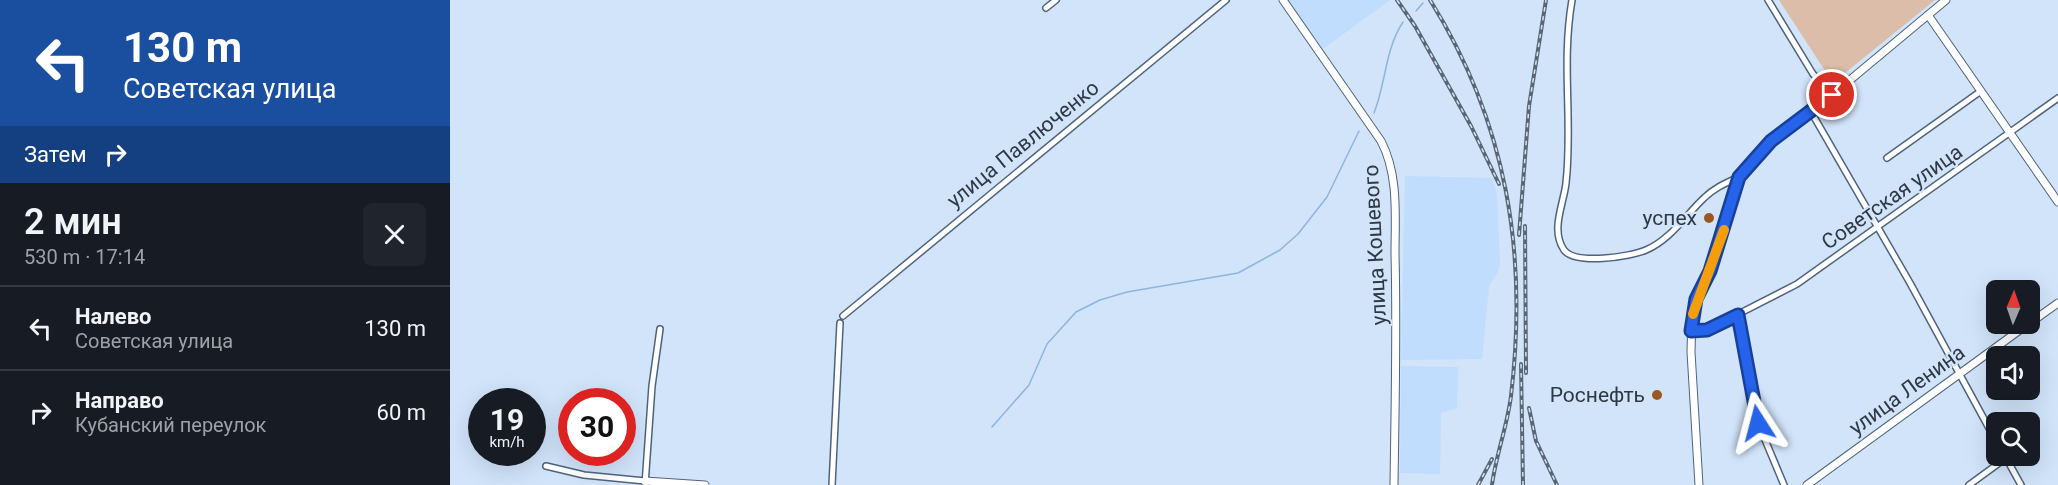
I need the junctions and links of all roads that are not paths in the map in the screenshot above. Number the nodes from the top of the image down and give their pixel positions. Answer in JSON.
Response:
{"nodes":[{"id":1,"x":1056,"y":0,"type":"edge"},
{"id":2,"x":1226,"y":0,"type":"edge"},
{"id":3,"x":1283,"y":0,"type":"edge"},
{"id":4,"x":1572,"y":0,"type":"edge"},
{"id":5,"x":1768,"y":0,"type":"edge"},
{"id":6,"x":1946,"y":0,"type":"edge"},
{"id":7,"x":1046,"y":8,"type":"dead end"},
{"id":8,"x":1929,"y":15,"type":"junction"},
{"id":9,"x":1981,"y":91,"type":"junction"},
{"id":10,"x":1832,"y":95,"type":"junction"},
{"id":11,"x":2058,"y":98,"type":"edge"},
{"id":12,"x":1809,"y":110,"type":"junction"},
{"id":13,"x":2011,"y":134,"type":"junction"},
{"id":14,"x":1887,"y":158,"type":"dead end"},
{"id":15,"x":1739,"y":177,"type":"junction"},
{"id":16,"x":2058,"y":201,"type":"edge"},
{"id":17,"x":1877,"y":228,"type":"junction"},
{"id":18,"x":2058,"y":303,"type":"edge"},
{"id":19,"x":1738,"y":315,"type":"junction"},
{"id":20,"x":2040,"y":315,"type":"edge"},
{"id":21,"x":843,"y":316,"type":"dead end"},
{"id":22,"x":840,"y":324,"type":"dead end"},
{"id":23,"x":660,"y":329,"type":"dead end"},
{"id":24,"x":1691,"y":331,"type":"junction"},
{"id":25,"x":2013,"y":334,"type":"edge"},
{"id":26,"x":1958,"y":373,"type":"junction"},
{"id":27,"x":1986,"y":423,"type":"edge"},
{"id":28,"x":546,"y":466,"type":"dead end"},
{"id":29,"x":1994,"y":466,"type":"edge"},
{"id":30,"x":2011,"y":466,"type":"edge"},
{"id":31,"x":645,"y":483,"type":"edge"},
{"id":32,"x":705,"y":485,"type":"edge"},
{"id":33,"x":832,"y":485,"type":"edge"},
{"id":34,"x":1394,"y":485,"type":"edge"},
{"id":35,"x":1699,"y":485,"type":"edge"},
{"id":36,"x":1784,"y":485,"type":"edge"},
{"id":37,"x":1808,"y":485,"type":"edge"},
{"id":38,"x":1969,"y":485,"type":"edge"},
{"id":39,"x":2021,"y":485,"type":"edge"}],
"edges":[{"from":1,"to":7,"type":"street"},
{"from":2,"to":21,"type":"street","name":"улица Павлюченко"},
{"from":3,"to":34,"type":"street","name":"улица Кошевого"},
{"from":4,"to":15,"type":"street"},
{"from":5,"to":10,"type":"street"},
{"from":6,"to":8,"type":"street"},
{"from":8,"to":9,"type":"street"},
{"from":8,"to":10,"type":"street"},
{"from":9,"to":13,"type":"street"},
{"from":9,"to":14,"type":"street"},
{"from":10,"to":12,"type":"street"},
{"from":11,"to":13,"type":"street","name":"Советская улица"},
{"from":12,"to":15,"type":"street"},
{"from":12,"to":17,"type":"street"},
{"from":13,"to":16,"type":"street"},
{"from":13,"to":17,"type":"street","name":"Советская улица"},
{"from":15,"to":24,"type":"street"},
{"from":17,"to":19,"type":"street","name":"Советская улица"},
{"from":17,"to":26,"type":"street"},
{"from":18,"to":20,"type":"street","name":"улица Ленина"},
{"from":19,"to":24,"type":"street","name":"Советская улица"},
{"from":19,"to":36,"type":"street"},
{"from":22,"to":33,"type":"street"},
{"from":23,"to":31,"type":"street"},
{"from":24,"to":35,"type":"street"},
{"from":25,"to":26,"type":"street","name":"улица Ленина"},
{"from":26,"to":27,"type":"street"},
{"from":26,"to":37,"type":"street","name":"улица Ленина"},
{"from":28,"to":31,"type":"street"},
{"from":29,"to":38,"type":"street"},
{"from":30,"to":39,"type":"street"},
{"from":31,"to":32,"type":"street"}]}
